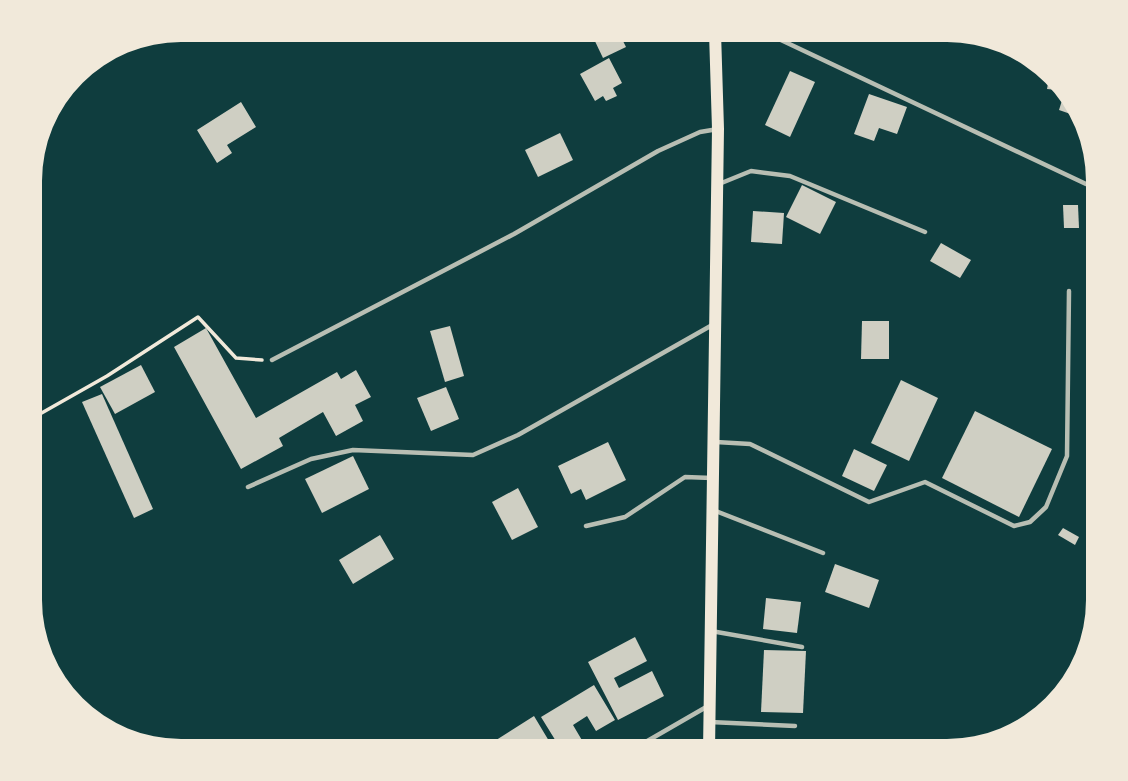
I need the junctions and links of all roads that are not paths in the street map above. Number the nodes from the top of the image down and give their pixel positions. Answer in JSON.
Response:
{"nodes":[{"id":1,"x":715,"y":42,"type":"edge"},
{"id":2,"x":785,"y":42,"type":"edge"},
{"id":3,"x":718,"y":129,"type":"junction"},
{"id":4,"x":718,"y":184,"type":"junction"},
{"id":5,"x":1086,"y":184,"type":"dead end"},
{"id":6,"x":925,"y":232,"type":"dead end"},
{"id":7,"x":1069,"y":291,"type":"dead end"},
{"id":8,"x":716,"y":323,"type":"junction"},
{"id":9,"x":272,"y":360,"type":"road end"},
{"id":10,"x":713,"y":442,"type":"junction"},
{"id":11,"x":713,"y":478,"type":"junction"},
{"id":12,"x":248,"y":488,"type":"dead end"},
{"id":13,"x":712,"y":510,"type":"junction"},
{"id":14,"x":586,"y":526,"type":"dead end"},
{"id":15,"x":823,"y":552,"type":"dead end"},
{"id":16,"x":710,"y":631,"type":"junction"},
{"id":17,"x":802,"y":647,"type":"dead end"},
{"id":18,"x":709,"y":705,"type":"junction"},
{"id":19,"x":709,"y":722,"type":"junction"},
{"id":20,"x":795,"y":726,"type":"dead end"},
{"id":21,"x":650,"y":739,"type":"edge"},
{"id":22,"x":709,"y":739,"type":"edge"}],
"edges":[{"from":1,"to":3,"type":"main road"},
{"from":2,"to":5,"type":"lane"},
{"from":3,"to":4,"type":"main road"},
{"from":3,"to":9,"type":"lane"},
{"from":4,"to":6,"type":"lane"},
{"from":4,"to":8,"type":"main road"},
{"from":7,"to":10,"type":"lane"},
{"from":8,"to":10,"type":"main road"},
{"from":8,"to":12,"type":"lane"},
{"from":10,"to":11,"type":"main road"},
{"from":11,"to":13,"type":"main road"},
{"from":11,"to":14,"type":"lane"},
{"from":13,"to":15,"type":"lane"},
{"from":13,"to":16,"type":"main road"},
{"from":16,"to":17,"type":"lane"},
{"from":16,"to":18,"type":"main road"},
{"from":18,"to":19,"type":"main road"},
{"from":18,"to":21,"type":"lane"},
{"from":19,"to":20,"type":"lane"},
{"from":19,"to":22,"type":"main road"}]}
